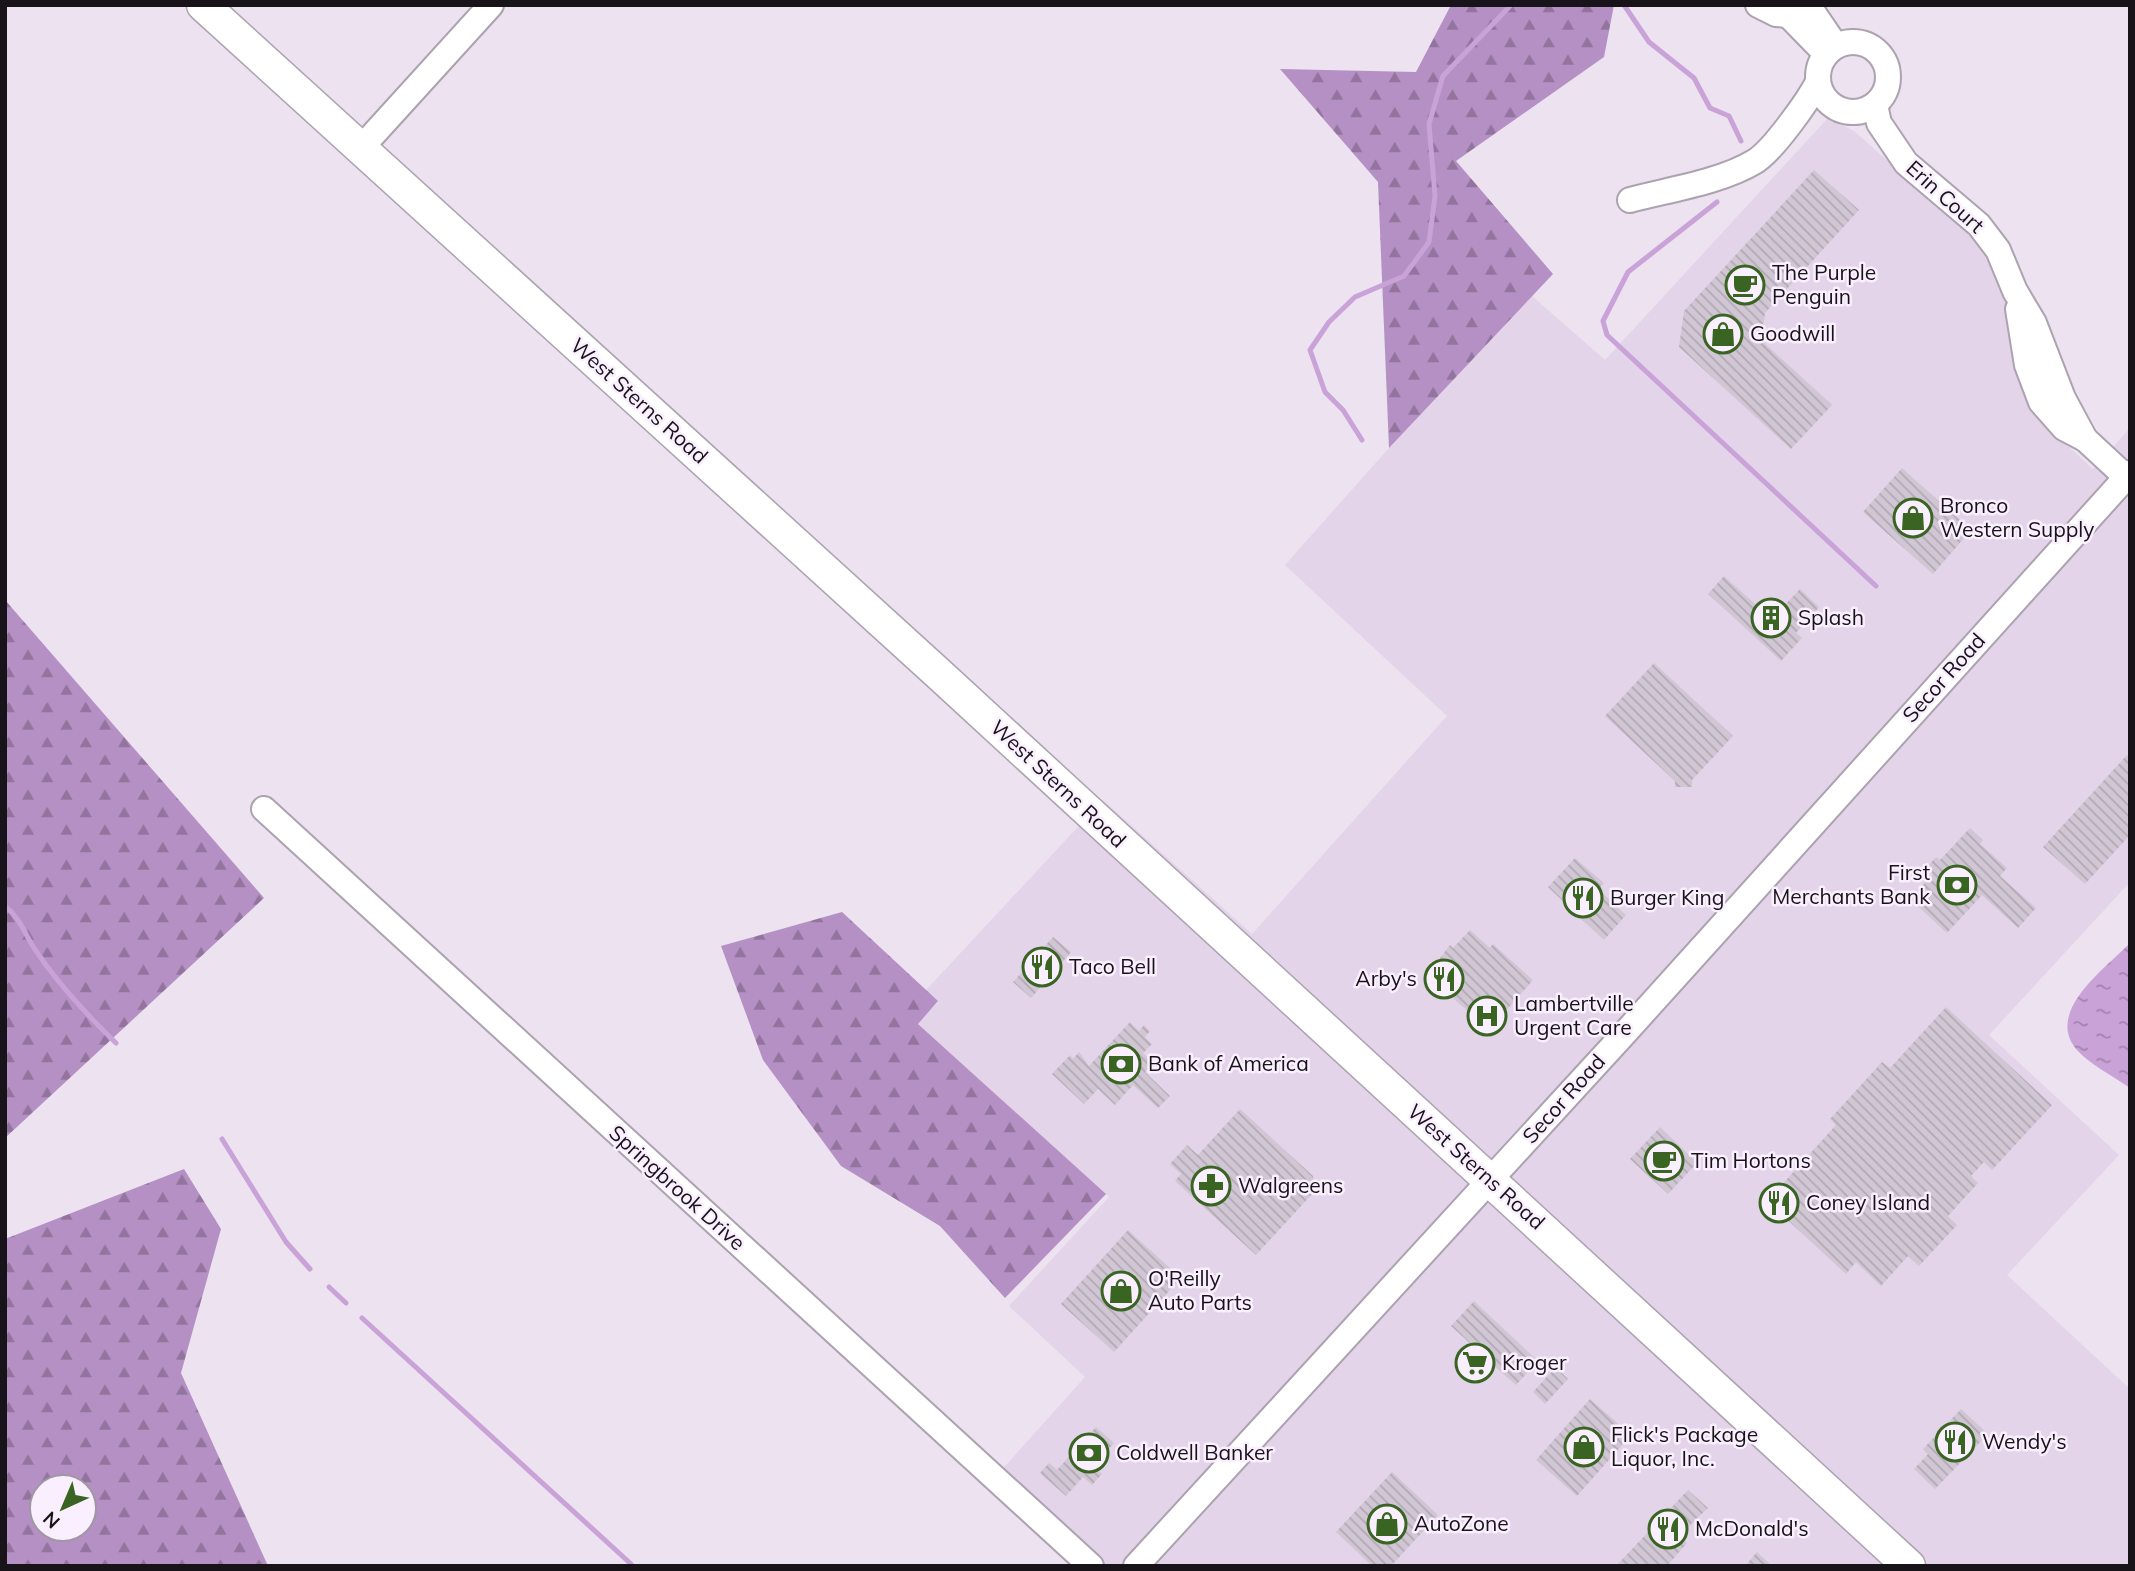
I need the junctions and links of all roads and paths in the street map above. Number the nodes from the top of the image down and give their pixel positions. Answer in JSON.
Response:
{"nodes":[{"id":1,"x":203,"y":5,"type":"edge"},
{"id":2,"x":491,"y":5,"type":"edge"},
{"id":3,"x":1758,"y":5,"type":"edge"},
{"id":4,"x":1797,"y":9,"type":"edge"},
{"id":5,"x":1831,"y":50,"type":"junction"},
{"id":6,"x":1818,"y":82,"type":"junction"},
{"id":7,"x":1875,"y":104,"type":"junction"},
{"id":8,"x":361,"y":148,"type":"junction"},
{"id":9,"x":1630,"y":200,"type":"dead end"},
{"id":10,"x":2125,"y":485,"type":"edge"},
{"id":11,"x":264,"y":809,"type":"dead end"},
{"id":12,"x":1490,"y":1180,"type":"junction"},
{"id":13,"x":1091,"y":1566,"type":"edge"},
{"id":14,"x":1136,"y":1566,"type":"edge"},
{"id":15,"x":1909,"y":1566,"type":"edge"}],
"edges":[{"from":1,"to":8,"type":"main road","name":"West Sterns Road"},
{"from":2,"to":8,"type":"street"},
{"from":3,"to":4,"type":"street"},
{"from":4,"to":5,"type":"street"},
{"from":5,"to":6,"type":"street"},
{"from":5,"to":7,"type":"street"},
{"from":6,"to":7,"type":"street"},
{"from":6,"to":9,"type":"street"},
{"from":7,"to":10,"type":"street","name":"Erin Court"},
{"from":8,"to":12,"type":"main road","name":"West Sterns Road"},
{"from":10,"to":12,"type":"street","name":"Secor Road"},
{"from":11,"to":13,"type":"street","name":"Springbrook Drive"},
{"from":12,"to":14,"type":"street","name":"Secor Road"},
{"from":12,"to":15,"type":"main road","name":"West Sterns Road"}]}
